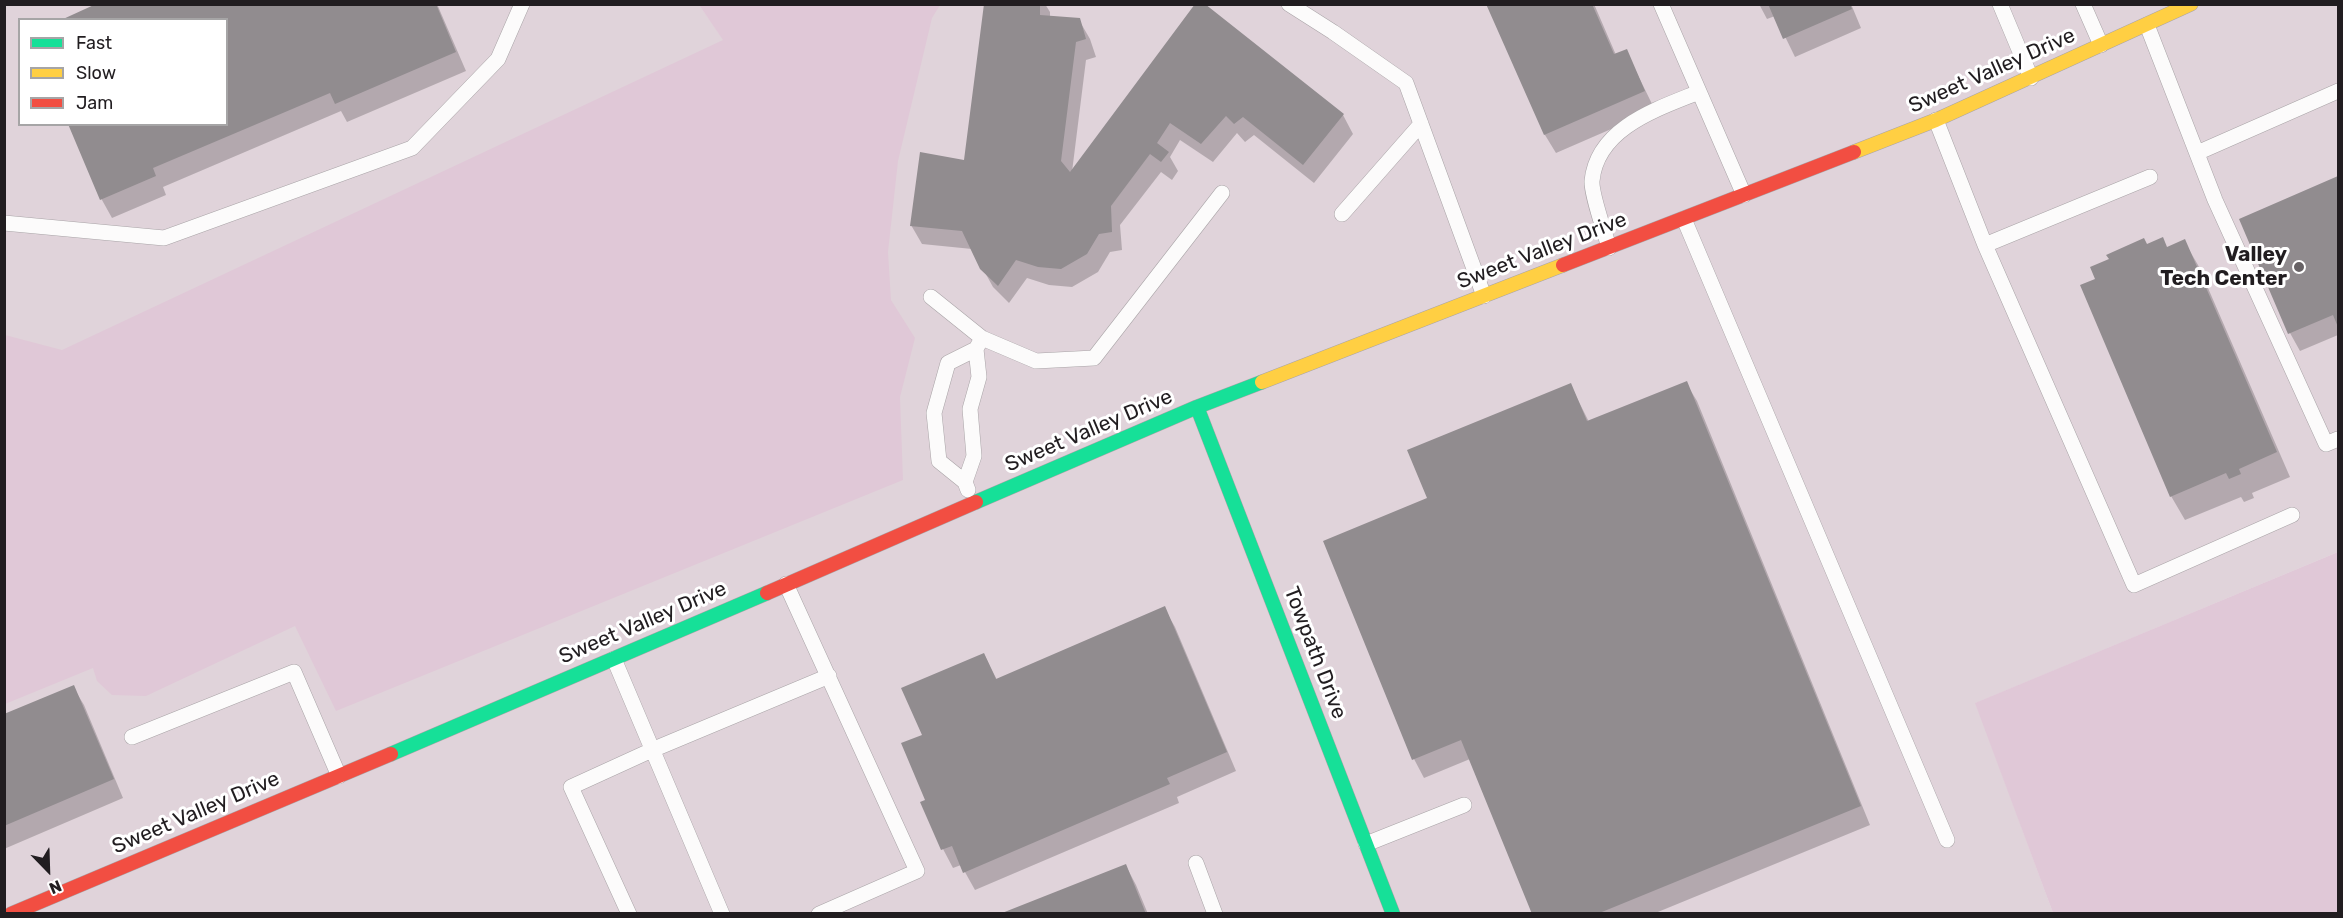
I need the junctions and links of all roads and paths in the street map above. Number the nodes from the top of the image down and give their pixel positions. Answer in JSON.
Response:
{"nodes":[{"id":1,"x":522,"y":4,"type":"edge"},
{"id":2,"x":1289,"y":4,"type":"edge"},
{"id":3,"x":1661,"y":4,"type":"edge"},
{"id":4,"x":2000,"y":4,"type":"edge"},
{"id":5,"x":2083,"y":4,"type":"edge"},
{"id":6,"x":2191,"y":4,"type":"edge"},
{"id":7,"x":2147,"y":25,"type":"junction"},
{"id":8,"x":2101,"y":45,"type":"junction"},
{"id":9,"x":2031,"y":78,"type":"junction"},
{"id":10,"x":1699,"y":92,"type":"junction"},
{"id":11,"x":2338,"y":92,"type":"edge"},
{"id":12,"x":1936,"y":120,"type":"junction"},
{"id":13,"x":1421,"y":124,"type":"junction"},
{"id":14,"x":2197,"y":153,"type":"junction"},
{"id":15,"x":2150,"y":177,"type":"dead end"},
{"id":16,"x":1222,"y":193,"type":"dead end"},
{"id":17,"x":1744,"y":195,"type":"junction"},
{"id":18,"x":1342,"y":214,"type":"dead end"},
{"id":19,"x":1684,"y":219,"type":"junction"},
{"id":20,"x":4,"y":223,"type":"edge"},
{"id":21,"x":1985,"y":245,"type":"junction"},
{"id":22,"x":1609,"y":248,"type":"junction"},
{"id":23,"x":1484,"y":296,"type":"junction"},
{"id":24,"x":931,"y":297,"type":"dead end"},
{"id":25,"x":979,"y":344,"type":"junction"},
{"id":26,"x":1197,"y":407,"type":"junction"},
{"id":27,"x":2338,"y":439,"type":"edge"},
{"id":28,"x":965,"y":482,"type":"junction"},
{"id":29,"x":972,"y":504,"type":"junction"},
{"id":30,"x":2292,"y":515,"type":"dead end"},
{"id":31,"x":786,"y":584,"type":"junction"},
{"id":32,"x":614,"y":659,"type":"junction"},
{"id":33,"x":829,"y":676,"type":"junction"},
{"id":34,"x":132,"y":737,"type":"dead end"},
{"id":35,"x":652,"y":750,"type":"junction"},
{"id":36,"x":339,"y":776,"type":"junction"},
{"id":37,"x":1464,"y":805,"type":"dead end"},
{"id":38,"x":1947,"y":840,"type":"dead end"},
{"id":39,"x":1366,"y":844,"type":"junction"},
{"id":40,"x":1196,"y":863,"type":"dead end"},
{"id":41,"x":11,"y":914,"type":"edge"},
{"id":42,"x":629,"y":914,"type":"edge"},
{"id":43,"x":722,"y":914,"type":"edge"},
{"id":44,"x":819,"y":914,"type":"edge"},
{"id":45,"x":1215,"y":914,"type":"edge"},
{"id":46,"x":1393,"y":914,"type":"edge"}],
"edges":[{"from":1,"to":20,"type":"lane"},
{"from":2,"to":13,"type":"lane"},
{"from":3,"to":10,"type":"lane"},
{"from":4,"to":9,"type":"lane"},
{"from":5,"to":8,"type":"lane"},
{"from":6,"to":7,"type":"street","name":"Sweet Valley Drive"},
{"from":7,"to":8,"type":"street","name":"Sweet Valley Drive"},
{"from":7,"to":14,"type":"lane"},
{"from":8,"to":9,"type":"street","name":"Sweet Valley Drive"},
{"from":9,"to":12,"type":"street","name":"Sweet Valley Drive"},
{"from":10,"to":17,"type":"lane"},
{"from":10,"to":22,"type":"lane"},
{"from":11,"to":14,"type":"lane"},
{"from":12,"to":17,"type":"street","name":"Sweet Valley Drive"},
{"from":12,"to":21,"type":"lane"},
{"from":13,"to":18,"type":"lane"},
{"from":13,"to":23,"type":"lane"},
{"from":14,"to":27,"type":"lane"},
{"from":15,"to":21,"type":"lane"},
{"from":16,"to":25,"type":"lane"},
{"from":17,"to":19,"type":"street","name":"Sweet Valley Drive"},
{"from":19,"to":22,"type":"street","name":"Sweet Valley Drive"},
{"from":19,"to":38,"type":"lane"},
{"from":21,"to":30,"type":"lane"},
{"from":22,"to":23,"type":"street","name":"Sweet Valley Drive"},
{"from":23,"to":26,"type":"street","name":"Sweet Valley Drive"},
{"from":24,"to":25,"type":"lane"},
{"from":25,"to":28,"type":"lane"},
{"from":25,"to":28,"type":"lane"},
{"from":26,"to":29,"type":"street","name":"Sweet Valley Drive"},
{"from":26,"to":39,"type":"street","name":"Towpath Drive"},
{"from":28,"to":29,"type":"lane"},
{"from":29,"to":31,"type":"street","name":"Sweet Valley Drive"},
{"from":31,"to":32,"type":"street","name":"Sweet Valley Drive"},
{"from":31,"to":33,"type":"lane"},
{"from":32,"to":35,"type":"lane"},
{"from":32,"to":36,"type":"street","name":"Sweet Valley Drive"},
{"from":33,"to":35,"type":"lane"},
{"from":33,"to":44,"type":"lane"},
{"from":34,"to":36,"type":"lane"},
{"from":35,"to":42,"type":"lane"},
{"from":35,"to":43,"type":"lane"},
{"from":36,"to":41,"type":"street","name":"Sweet Valley Drive"},
{"from":37,"to":39,"type":"lane"},
{"from":39,"to":46,"type":"street","name":"Towpath Drive"},
{"from":40,"to":45,"type":"lane"}]}
